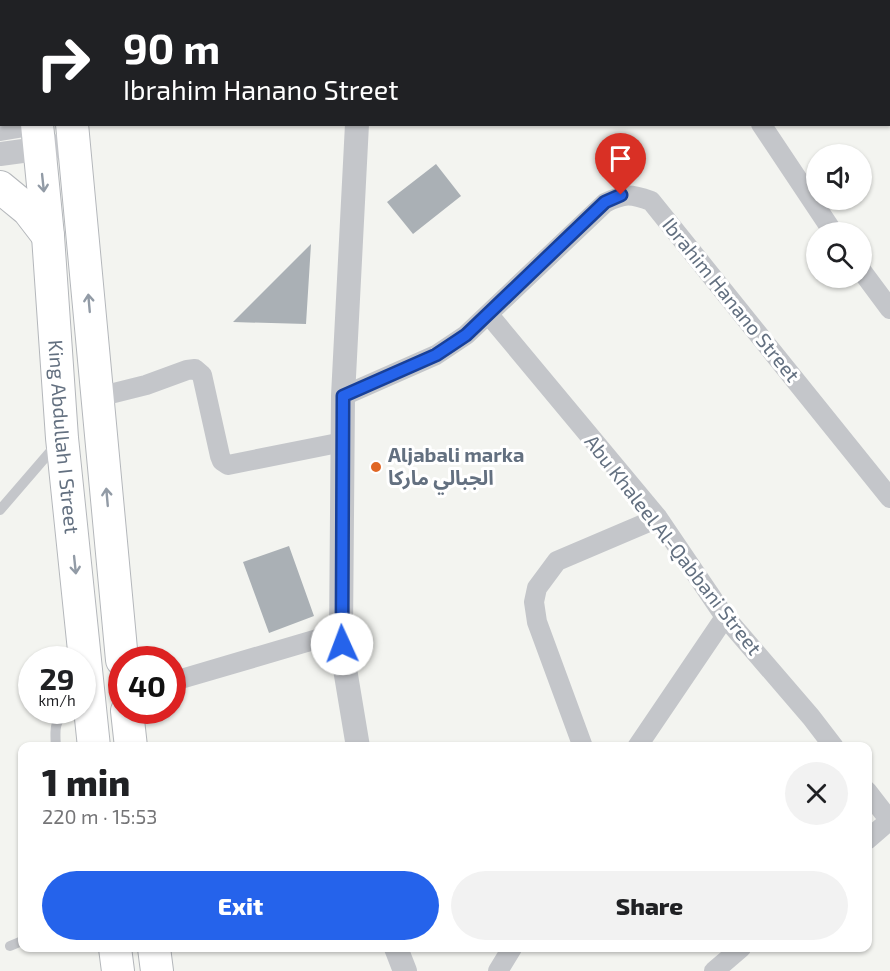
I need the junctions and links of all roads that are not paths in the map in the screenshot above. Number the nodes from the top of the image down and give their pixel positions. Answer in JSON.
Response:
{"nodes":[{"id":1,"x":357,"y":126,"type":"edge"},
{"id":2,"x":762,"y":126,"type":"edge"},
{"id":3,"x":0,"y":129,"type":"edge"},
{"id":4,"x":35,"y":132,"type":"edge"},
{"id":5,"x":73,"y":134,"type":"edge"},
{"id":6,"x":0,"y":154,"type":"edge"},
{"id":7,"x":0,"y":188,"type":"edge"},
{"id":8,"x":826,"y":222,"type":"edge"},
{"id":9,"x":48,"y":236,"type":"junction"},
{"id":10,"x":872,"y":285,"type":"edge"},
{"id":11,"x":890,"y":309,"type":"edge"},
{"id":12,"x":489,"y":315,"type":"junction"},
{"id":13,"x":343,"y":396,"type":"junction"},
{"id":14,"x":98,"y":397,"type":"junction"},
{"id":15,"x":62,"y":438,"type":"junction"},
{"id":16,"x":343,"y":442,"type":"junction"},
{"id":17,"x":890,"y":498,"type":"edge"},
{"id":18,"x":0,"y":510,"type":"edge"},
{"id":19,"x":658,"y":518,"type":"junction"},
{"id":20,"x":725,"y":617,"type":"junction"},
{"id":21,"x":341,"y":632,"type":"junction"},
{"id":22,"x":76,"y":646,"type":"edge"},
{"id":23,"x":121,"y":646,"type":"edge"},
{"id":24,"x":186,"y":678,"type":"edge"},
{"id":25,"x":56,"y":724,"type":"edge"},
{"id":26,"x":86,"y":724,"type":"edge"},
{"id":27,"x":56,"y":742,"type":"edge"},
{"id":28,"x":92,"y":742,"type":"edge"},
{"id":29,"x":357,"y":742,"type":"edge"},
{"id":30,"x":581,"y":742,"type":"edge"},
{"id":31,"x":640,"y":742,"type":"edge"},
{"id":32,"x":830,"y":742,"type":"edge"},
{"id":33,"x":872,"y":798,"type":"edge"},
{"id":34,"x":890,"y":821,"type":"edge"},
{"id":35,"x":872,"y":836,"type":"edge"},
{"id":36,"x":18,"y":943,"type":"edge"},
{"id":37,"x":10,"y":946,"type":"dead end"},
{"id":38,"x":116,"y":952,"type":"edge"},
{"id":39,"x":154,"y":952,"type":"edge"},
{"id":40,"x":398,"y":952,"type":"edge"},
{"id":41,"x":510,"y":952,"type":"edge"},
{"id":42,"x":736,"y":952,"type":"edge"},
{"id":43,"x":118,"y":971,"type":"edge"},
{"id":44,"x":156,"y":971,"type":"edge"},
{"id":45,"x":405,"y":971,"type":"edge"},
{"id":46,"x":498,"y":971,"type":"edge"},
{"id":47,"x":714,"y":971,"type":"edge"}],
"edges":[{"from":1,"to":13,"type":"street"},
{"from":2,"to":8,"type":"street"},
{"from":3,"to":4,"type":"street"},
{"from":4,"to":5,"type":"street"},
{"from":4,"to":6,"type":"street"},
{"from":4,"to":9,"type":"main road","name":"King Abdullah I Street","one_way":true},
{"from":14,"to":5,"type":"main road","name":"King Abdullah I Street","one_way":true},
{"from":7,"to":9,"type":"main road"},
{"from":9,"to":15,"type":"main road","name":"King Abdullah I Street"},
{"from":10,"to":11,"type":"street"},
{"from":12,"to":13,"type":"street","name":"Ibrahim Hanano Street"},
{"from":12,"to":17,"type":"street","name":"Ibrahim Hanano Street"},
{"from":12,"to":19,"type":"street","name":"Abu Khaleel Al-Qabbani Street"},
{"from":13,"to":16,"type":"street"},
{"from":14,"to":16,"type":"street"},
{"from":23,"to":14,"type":"main road","name":"King Abdullah I Street","one_way":true},
{"from":15,"to":18,"type":"lane"},
{"from":15,"to":22,"type":"main road","name":"King Abdullah I Street","one_way":true},
{"from":16,"to":21,"type":"street"},
{"from":19,"to":20,"type":"street","name":"Abu Khaleel Al-Qabbani Street"},
{"from":19,"to":30,"type":"street"},
{"from":20,"to":31,"type":"street"},
{"from":20,"to":32,"type":"street","name":"Abu Khaleel Al-Qabbani Street"},
{"from":21,"to":24,"type":"street"},
{"from":21,"to":29,"type":"street"},
{"from":25,"to":27,"type":"lane"},
{"from":26,"to":28,"type":"main road","name":"King Abdullah I Street"},
{"from":33,"to":34,"type":"street"},
{"from":34,"to":35,"type":"street"},
{"from":36,"to":37,"type":"lane"},
{"from":38,"to":43,"type":"main road"},
{"from":39,"to":44,"type":"main road"},
{"from":40,"to":45,"type":"street"},
{"from":41,"to":46,"type":"street"},
{"from":42,"to":47,"type":"street"}]}
